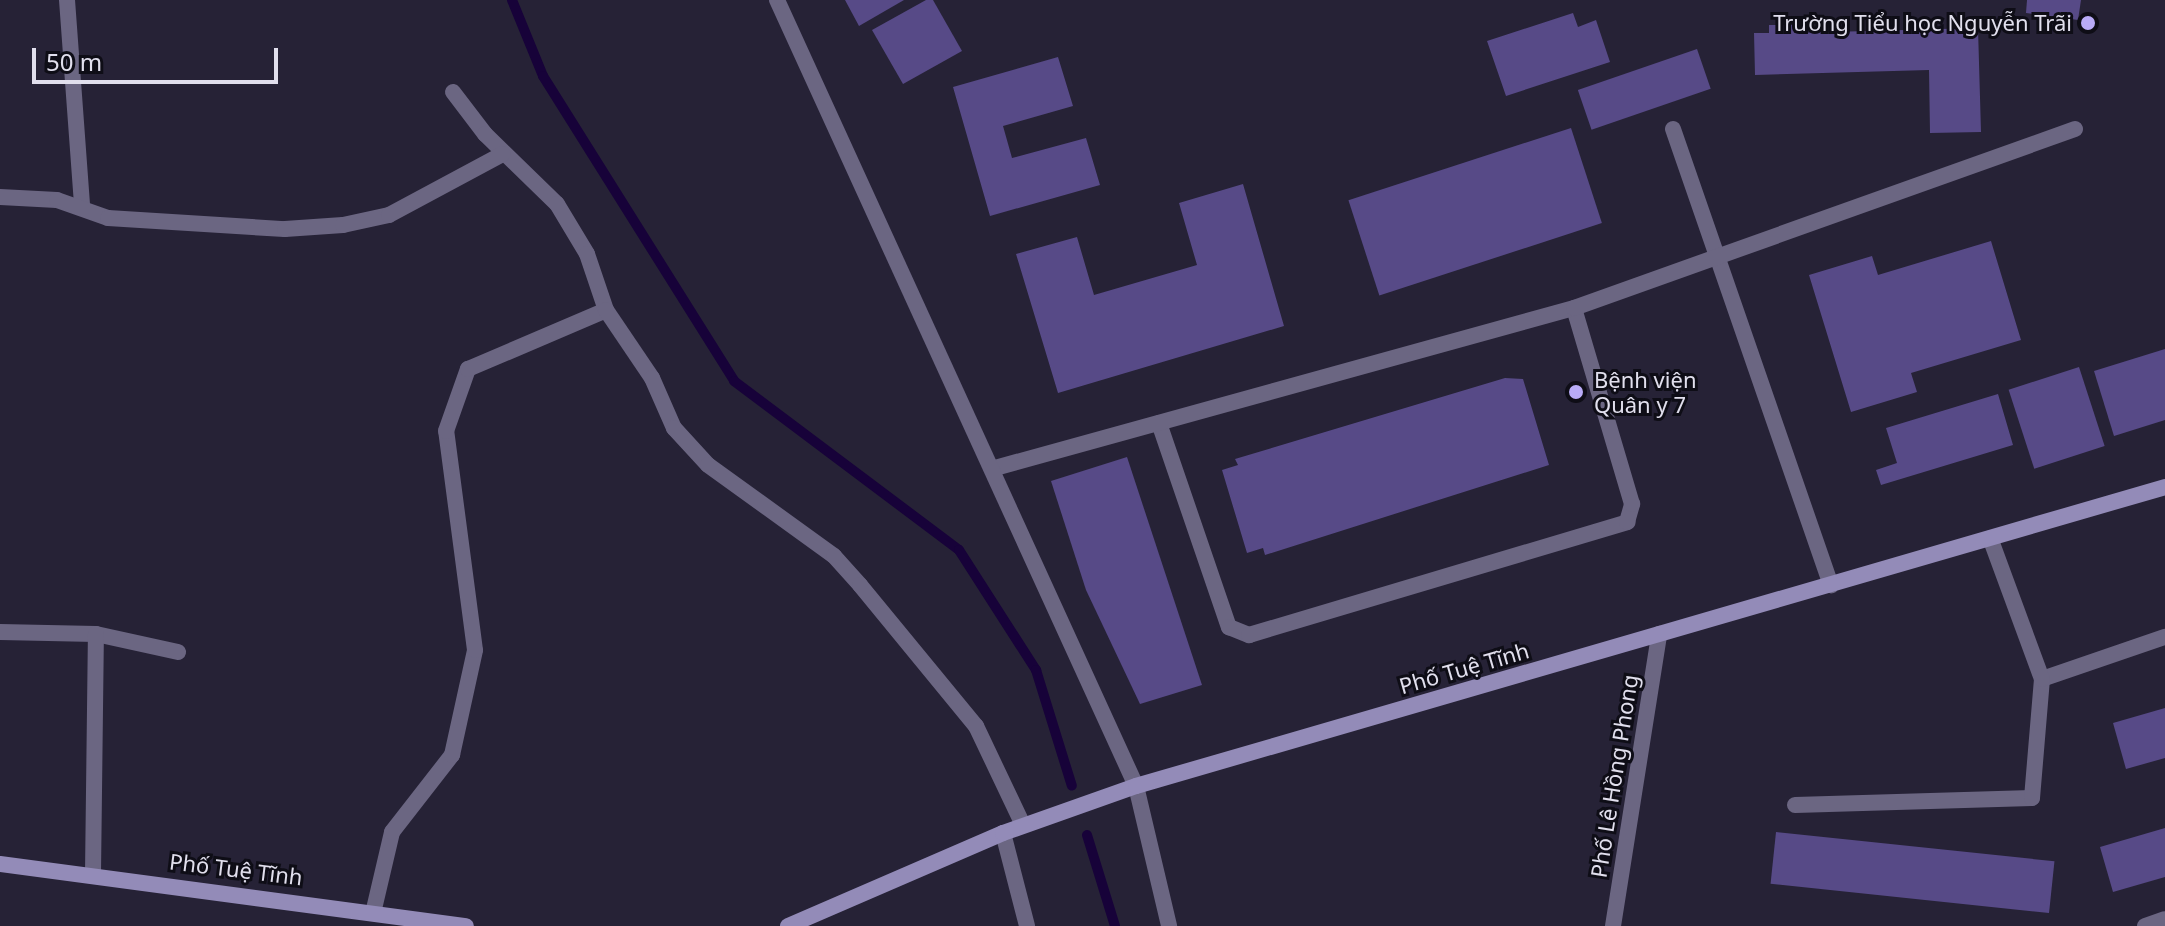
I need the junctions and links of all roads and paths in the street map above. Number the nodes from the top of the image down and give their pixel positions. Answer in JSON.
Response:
{"nodes":[{"id":1,"x":67,"y":0,"type":"edge"},
{"id":2,"x":777,"y":0,"type":"edge"},
{"id":3,"x":453,"y":92,"type":"dead end"},
{"id":4,"x":1673,"y":129,"type":"dead end"},
{"id":5,"x":2075,"y":129,"type":"dead end"},
{"id":6,"x":503,"y":154,"type":"junction"},
{"id":7,"x":0,"y":197,"type":"edge"},
{"id":8,"x":82,"y":205,"type":"junction"},
{"id":9,"x":1714,"y":259,"type":"junction"},
{"id":10,"x":1574,"y":308,"type":"junction"},
{"id":11,"x":606,"y":310,"type":"junction"},
{"id":12,"x":1159,"y":423,"type":"junction"},
{"id":13,"x":995,"y":468,"type":"junction"},
{"id":14,"x":2165,"y":487,"type":"edge"},
{"id":15,"x":1990,"y":538,"type":"junction"},
{"id":16,"x":1831,"y":585,"type":"junction"},
{"id":17,"x":0,"y":632,"type":"edge"},
{"id":18,"x":96,"y":634,"type":"junction"},
{"id":19,"x":1659,"y":634,"type":"junction"},
{"id":20,"x":2165,"y":637,"type":"edge"},
{"id":21,"x":178,"y":652,"type":"dead end"},
{"id":22,"x":2042,"y":679,"type":"junction"},
{"id":23,"x":1136,"y":786,"type":"junction"},
{"id":24,"x":1795,"y":805,"type":"dead end"},
{"id":25,"x":1023,"y":825,"type":"junction"},
{"id":26,"x":1003,"y":833,"type":"junction"},
{"id":27,"x":0,"y":864,"type":"edge"},
{"id":28,"x":93,"y":873,"type":"junction"},
{"id":29,"x":374,"y":909,"type":"junction"},
{"id":30,"x":2165,"y":919,"type":"edge"},
{"id":31,"x":797,"y":925,"type":"edge"},
{"id":32,"x":466,"y":926,"type":"edge"},
{"id":33,"x":1027,"y":926,"type":"edge"},
{"id":34,"x":1169,"y":926,"type":"edge"},
{"id":35,"x":1613,"y":926,"type":"edge"},
{"id":36,"x":2145,"y":926,"type":"edge"}],
"edges":[{"from":1,"to":8,"type":"street"},
{"from":2,"to":13,"type":"street"},
{"from":3,"to":6,"type":"street"},
{"from":4,"to":9,"type":"street"},
{"from":5,"to":9,"type":"street"},
{"from":6,"to":8,"type":"street"},
{"from":6,"to":11,"type":"street"},
{"from":7,"to":8,"type":"street"},
{"from":9,"to":10,"type":"street"},
{"from":9,"to":16,"type":"street"},
{"from":10,"to":12,"type":"street"},
{"from":10,"to":12,"type":"street"},
{"from":11,"to":25,"type":"street"},
{"from":11,"to":29,"type":"street"},
{"from":12,"to":13,"type":"street"},
{"from":13,"to":23,"type":"street"},
{"from":14,"to":15,"type":"street","name":"Phố Tuệ Tĩnh"},
{"from":15,"to":16,"type":"street","name":"Phố Tuệ Tĩnh"},
{"from":15,"to":22,"type":"street"},
{"from":16,"to":19,"type":"street","name":"Phố Tuệ Tĩnh"},
{"from":17,"to":18,"type":"street"},
{"from":18,"to":21,"type":"street"},
{"from":18,"to":28,"type":"street"},
{"from":19,"to":23,"type":"street","name":"Phố Tuệ Tĩnh"},
{"from":19,"to":35,"type":"street","name":"Phố Lê Hồng Phong"},
{"from":20,"to":22,"type":"street"},
{"from":22,"to":24,"type":"street"},
{"from":23,"to":25,"type":"street","name":"Phố Tuệ Tĩnh"},
{"from":23,"to":34,"type":"street"},
{"from":25,"to":26,"type":"street","name":"Phố Tuệ Tĩnh"},
{"from":26,"to":31,"type":"street","name":"Phố Tuệ Tĩnh"},
{"from":26,"to":33,"type":"street"},
{"from":27,"to":28,"type":"street","name":"Phố Tuệ Tĩnh"},
{"from":28,"to":29,"type":"street","name":"Phố Tuệ Tĩnh"},
{"from":29,"to":32,"type":"street","name":"Phố Tuệ Tĩnh"},
{"from":30,"to":36,"type":"street"}]}
